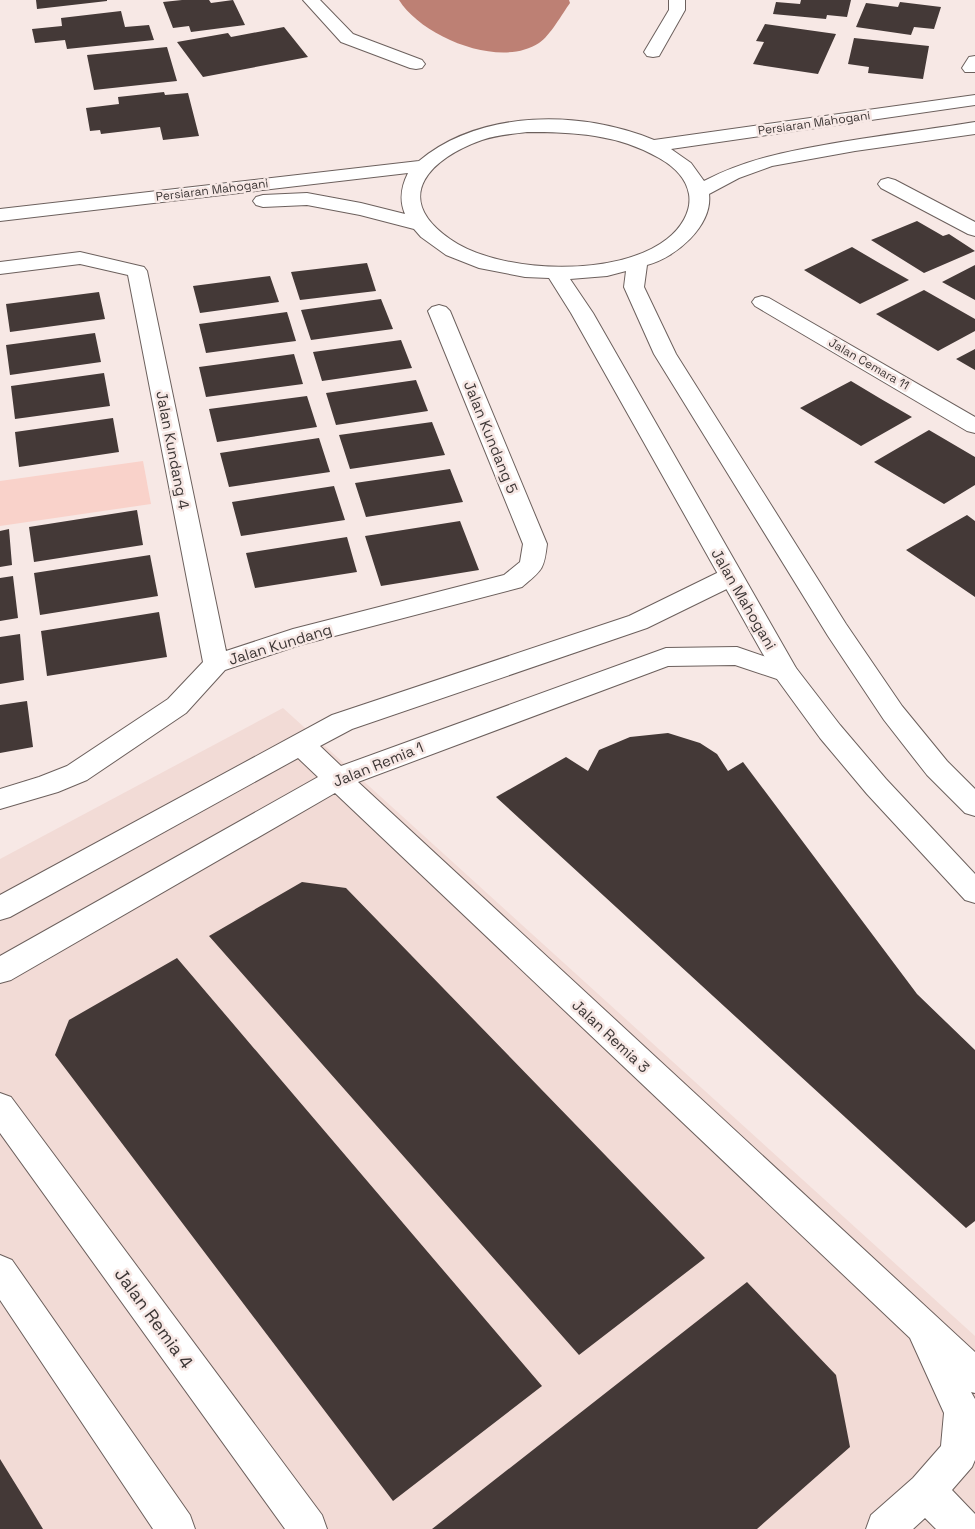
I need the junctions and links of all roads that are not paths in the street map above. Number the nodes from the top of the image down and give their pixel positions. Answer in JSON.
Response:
{"nodes":[{"id":1,"x":311,"y":0,"type":"edge"},
{"id":2,"x":677,"y":0,"type":"edge"},
{"id":3,"x":653,"y":52,"type":"dead end"},
{"id":4,"x":416,"y":64,"type":"dead end"},
{"id":5,"x":975,"y":100,"type":"edge"},
{"id":6,"x":975,"y":128,"type":"edge"},
{"id":7,"x":653,"y":146,"type":"junction"},
{"id":8,"x":423,"y":166,"type":"junction"},
{"id":9,"x":888,"y":184,"type":"dead end"},
{"id":10,"x":700,"y":191,"type":"junction"},
{"id":11,"x":0,"y":215,"type":"edge"},
{"id":12,"x":419,"y":224,"type":"junction"},
{"id":13,"x":0,"y":227,"type":"edge"},
{"id":14,"x":975,"y":230,"type":"edge"},
{"id":15,"x":637,"y":262,"type":"junction"},
{"id":16,"x":0,"y":268,"type":"edge"},
{"id":17,"x":556,"y":274,"type":"junction"},
{"id":18,"x":762,"y":302,"type":"dead end"},
{"id":19,"x":439,"y":312,"type":"dead end"},
{"id":20,"x":975,"y":426,"type":"edge"},
{"id":21,"x":532,"y":564,"type":"joint"},
{"id":22,"x":730,"y":577,"type":"junction"},
{"id":23,"x":216,"y":664,"type":"junction"},
{"id":24,"x":786,"y":674,"type":"junction"},
{"id":25,"x":300,"y":745,"type":"junction"},
{"id":26,"x":337,"y":779,"type":"junction"},
{"id":27,"x":0,"y":800,"type":"edge"},
{"id":28,"x":975,"y":806,"type":"edge"},
{"id":29,"x":975,"y":892,"type":"edge"},
{"id":30,"x":0,"y":909,"type":"edge"},
{"id":31,"x":0,"y":971,"type":"edge"},
{"id":32,"x":0,"y":1107,"type":"edge"},
{"id":33,"x":0,"y":1270,"type":"edge"},
{"id":34,"x":921,"y":1327,"type":"junction"},
{"id":35,"x":975,"y":1376,"type":"edge"},
{"id":36,"x":926,"y":1491,"type":"junction"},
{"id":37,"x":176,"y":1529,"type":"edge"},
{"id":38,"x":308,"y":1529,"type":"edge"},
{"id":39,"x":885,"y":1529,"type":"edge"},
{"id":40,"x":964,"y":1529,"type":"edge"}],
"edges":[{"from":1,"to":4,"type":"street"},
{"from":2,"to":3,"type":"street"},
{"from":5,"to":7,"type":"street","name":"Persiaran Mahogani"},
{"from":6,"to":10,"type":"street","name":"Persiaran Mahogani"},
{"from":7,"to":8,"type":"street"},
{"from":7,"to":10,"type":"street"},
{"from":8,"to":11,"type":"street","name":"Persiaran Mahogani"},
{"from":8,"to":12,"type":"street"},
{"from":9,"to":14,"type":"street"},
{"from":10,"to":15,"type":"street"},
{"from":12,"to":13,"type":"street","name":"Persiaran Mahogani"},
{"from":12,"to":17,"type":"street"},
{"from":15,"to":17,"type":"street"},
{"from":15,"to":28,"type":"street"},
{"from":16,"to":23,"type":"street","name":"Jalan Kundang 4"},
{"from":17,"to":22,"type":"street","name":"Jalan Mahogani"},
{"from":18,"to":20,"type":"street","name":"Jalan Cemara 11"},
{"from":19,"to":21,"type":"street","name":"Jalan Kundang 5"},
{"from":21,"to":23,"type":"street","name":"Jalan Kundang"},
{"from":22,"to":24,"type":"street","name":"Jalan Mahogani"},
{"from":22,"to":25,"type":"street"},
{"from":23,"to":27,"type":"street","name":"Jalan Kundang"},
{"from":24,"to":26,"type":"street","name":"Jalan Remia 1"},
{"from":24,"to":29,"type":"street","name":"Jalan Mahogani"},
{"from":25,"to":26,"type":"street","name":"Jalan Remia 3"},
{"from":25,"to":30,"type":"street"},
{"from":26,"to":31,"type":"street","name":"Jalan Remia 1"},
{"from":26,"to":34,"type":"street","name":"Jalan Remia 3"},
{"from":32,"to":38,"type":"street","name":"Jalan Remia 4"},
{"from":33,"to":37,"type":"street"},
{"from":34,"to":35,"type":"street","name":"Jalan Remia 3"},
{"from":34,"to":36,"type":"street","name":"Jalan Remia 3"},
{"from":36,"to":39,"type":"street","name":"Jalan Remia 3"},
{"from":36,"to":40,"type":"street"}]}
